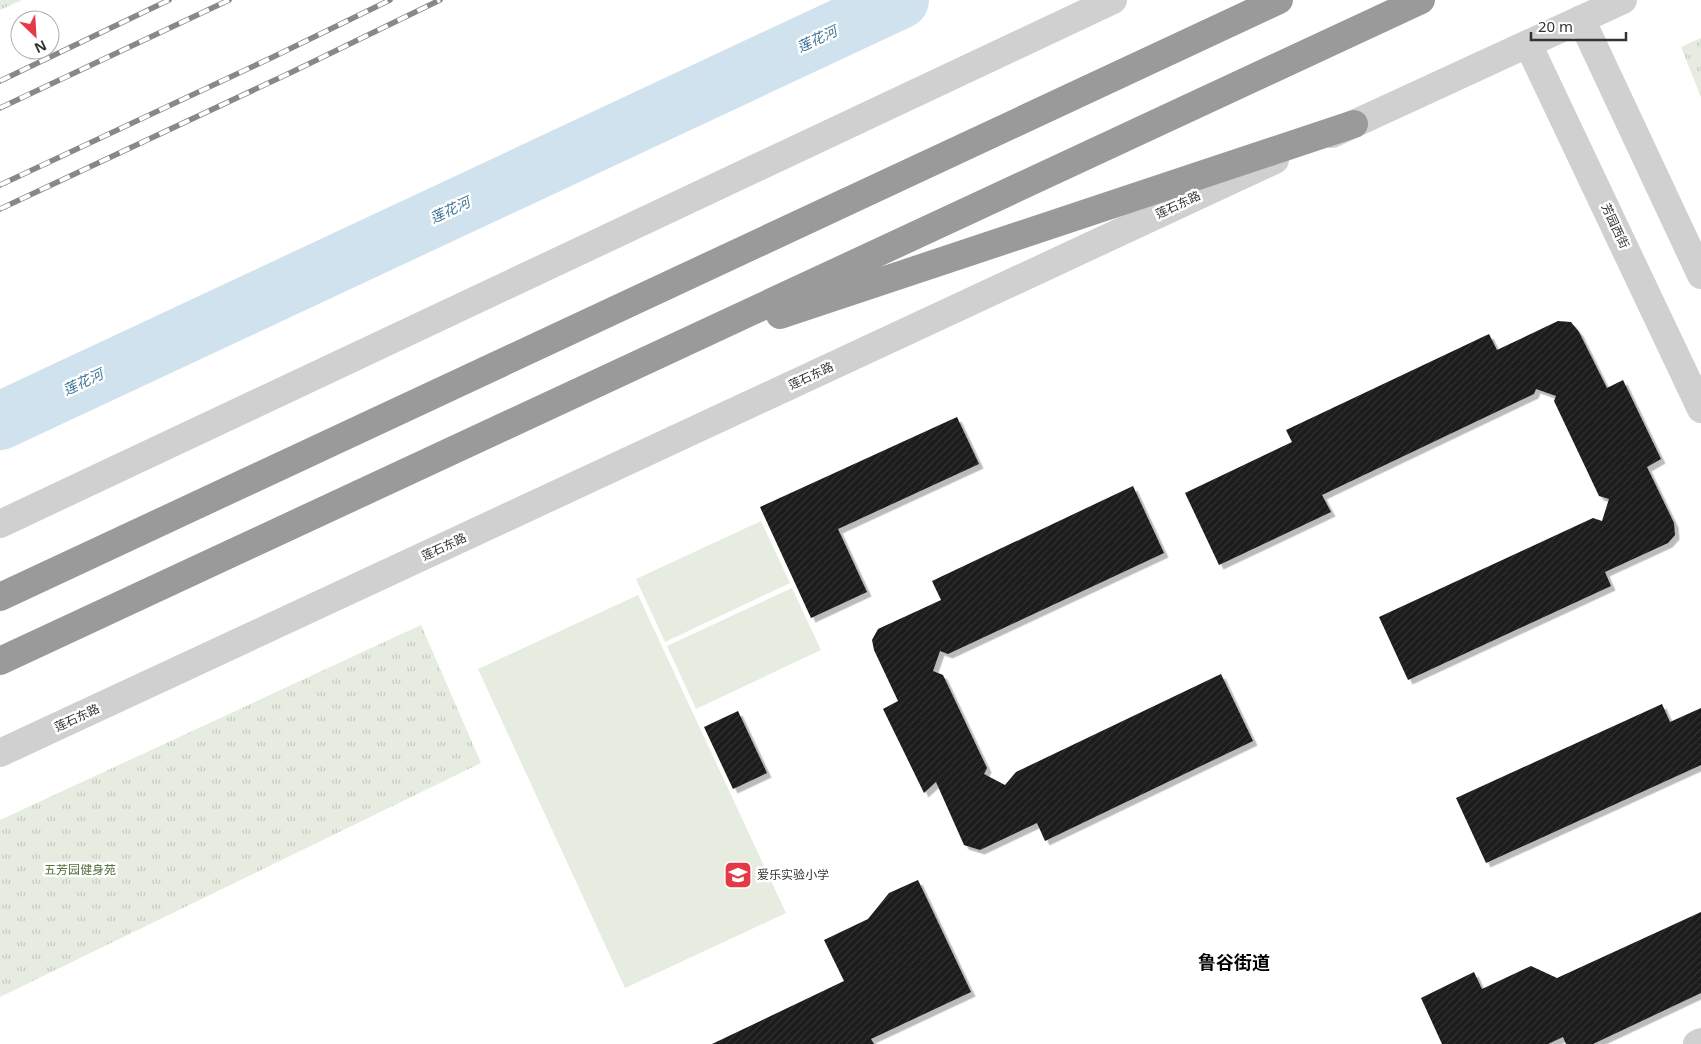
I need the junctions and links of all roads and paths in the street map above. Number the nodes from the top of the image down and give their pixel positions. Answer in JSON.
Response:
{"nodes":[{"id":1,"x":1113,"y":0,"type":"edge"},
{"id":2,"x":1279,"y":0,"type":"edge"},
{"id":3,"x":1421,"y":0,"type":"edge"},
{"id":4,"x":1622,"y":0,"type":"edge"},
{"id":5,"x":1581,"y":19,"type":"junction"},
{"id":6,"x":1528,"y":44,"type":"junction"},
{"id":7,"x":1354,"y":124,"type":"junction"},
{"id":8,"x":1701,"y":275,"type":"edge"},
{"id":9,"x":655,"y":356,"type":"junction"},
{"id":10,"x":1701,"y":409,"type":"edge"},
{"id":11,"x":0,"y":524,"type":"edge"},
{"id":12,"x":0,"y":597,"type":"edge"},
{"id":13,"x":0,"y":661,"type":"edge"},
{"id":14,"x":0,"y":753,"type":"edge"},
{"id":15,"x":1701,"y":1042,"type":"edge"},
{"id":16,"x":1697,"y":1044,"type":"edge"}],
"edges":[{"from":1,"to":11,"type":"street"},
{"from":2,"to":12,"type":"highway"},
{"from":3,"to":9,"type":"highway"},
{"from":4,"to":5,"type":"street","name":"莲石东路"},
{"from":5,"to":6,"type":"street","name":"莲石东路"},
{"from":5,"to":8,"type":"street"},
{"from":6,"to":7,"type":"street","name":"莲石东路"},
{"from":6,"to":10,"type":"street","name":"芳园西街"},
{"from":7,"to":9,"type":"highway"},
{"from":7,"to":14,"type":"street","name":"莲石东路"},
{"from":9,"to":13,"type":"highway"},
{"from":15,"to":16,"type":"street"}]}
